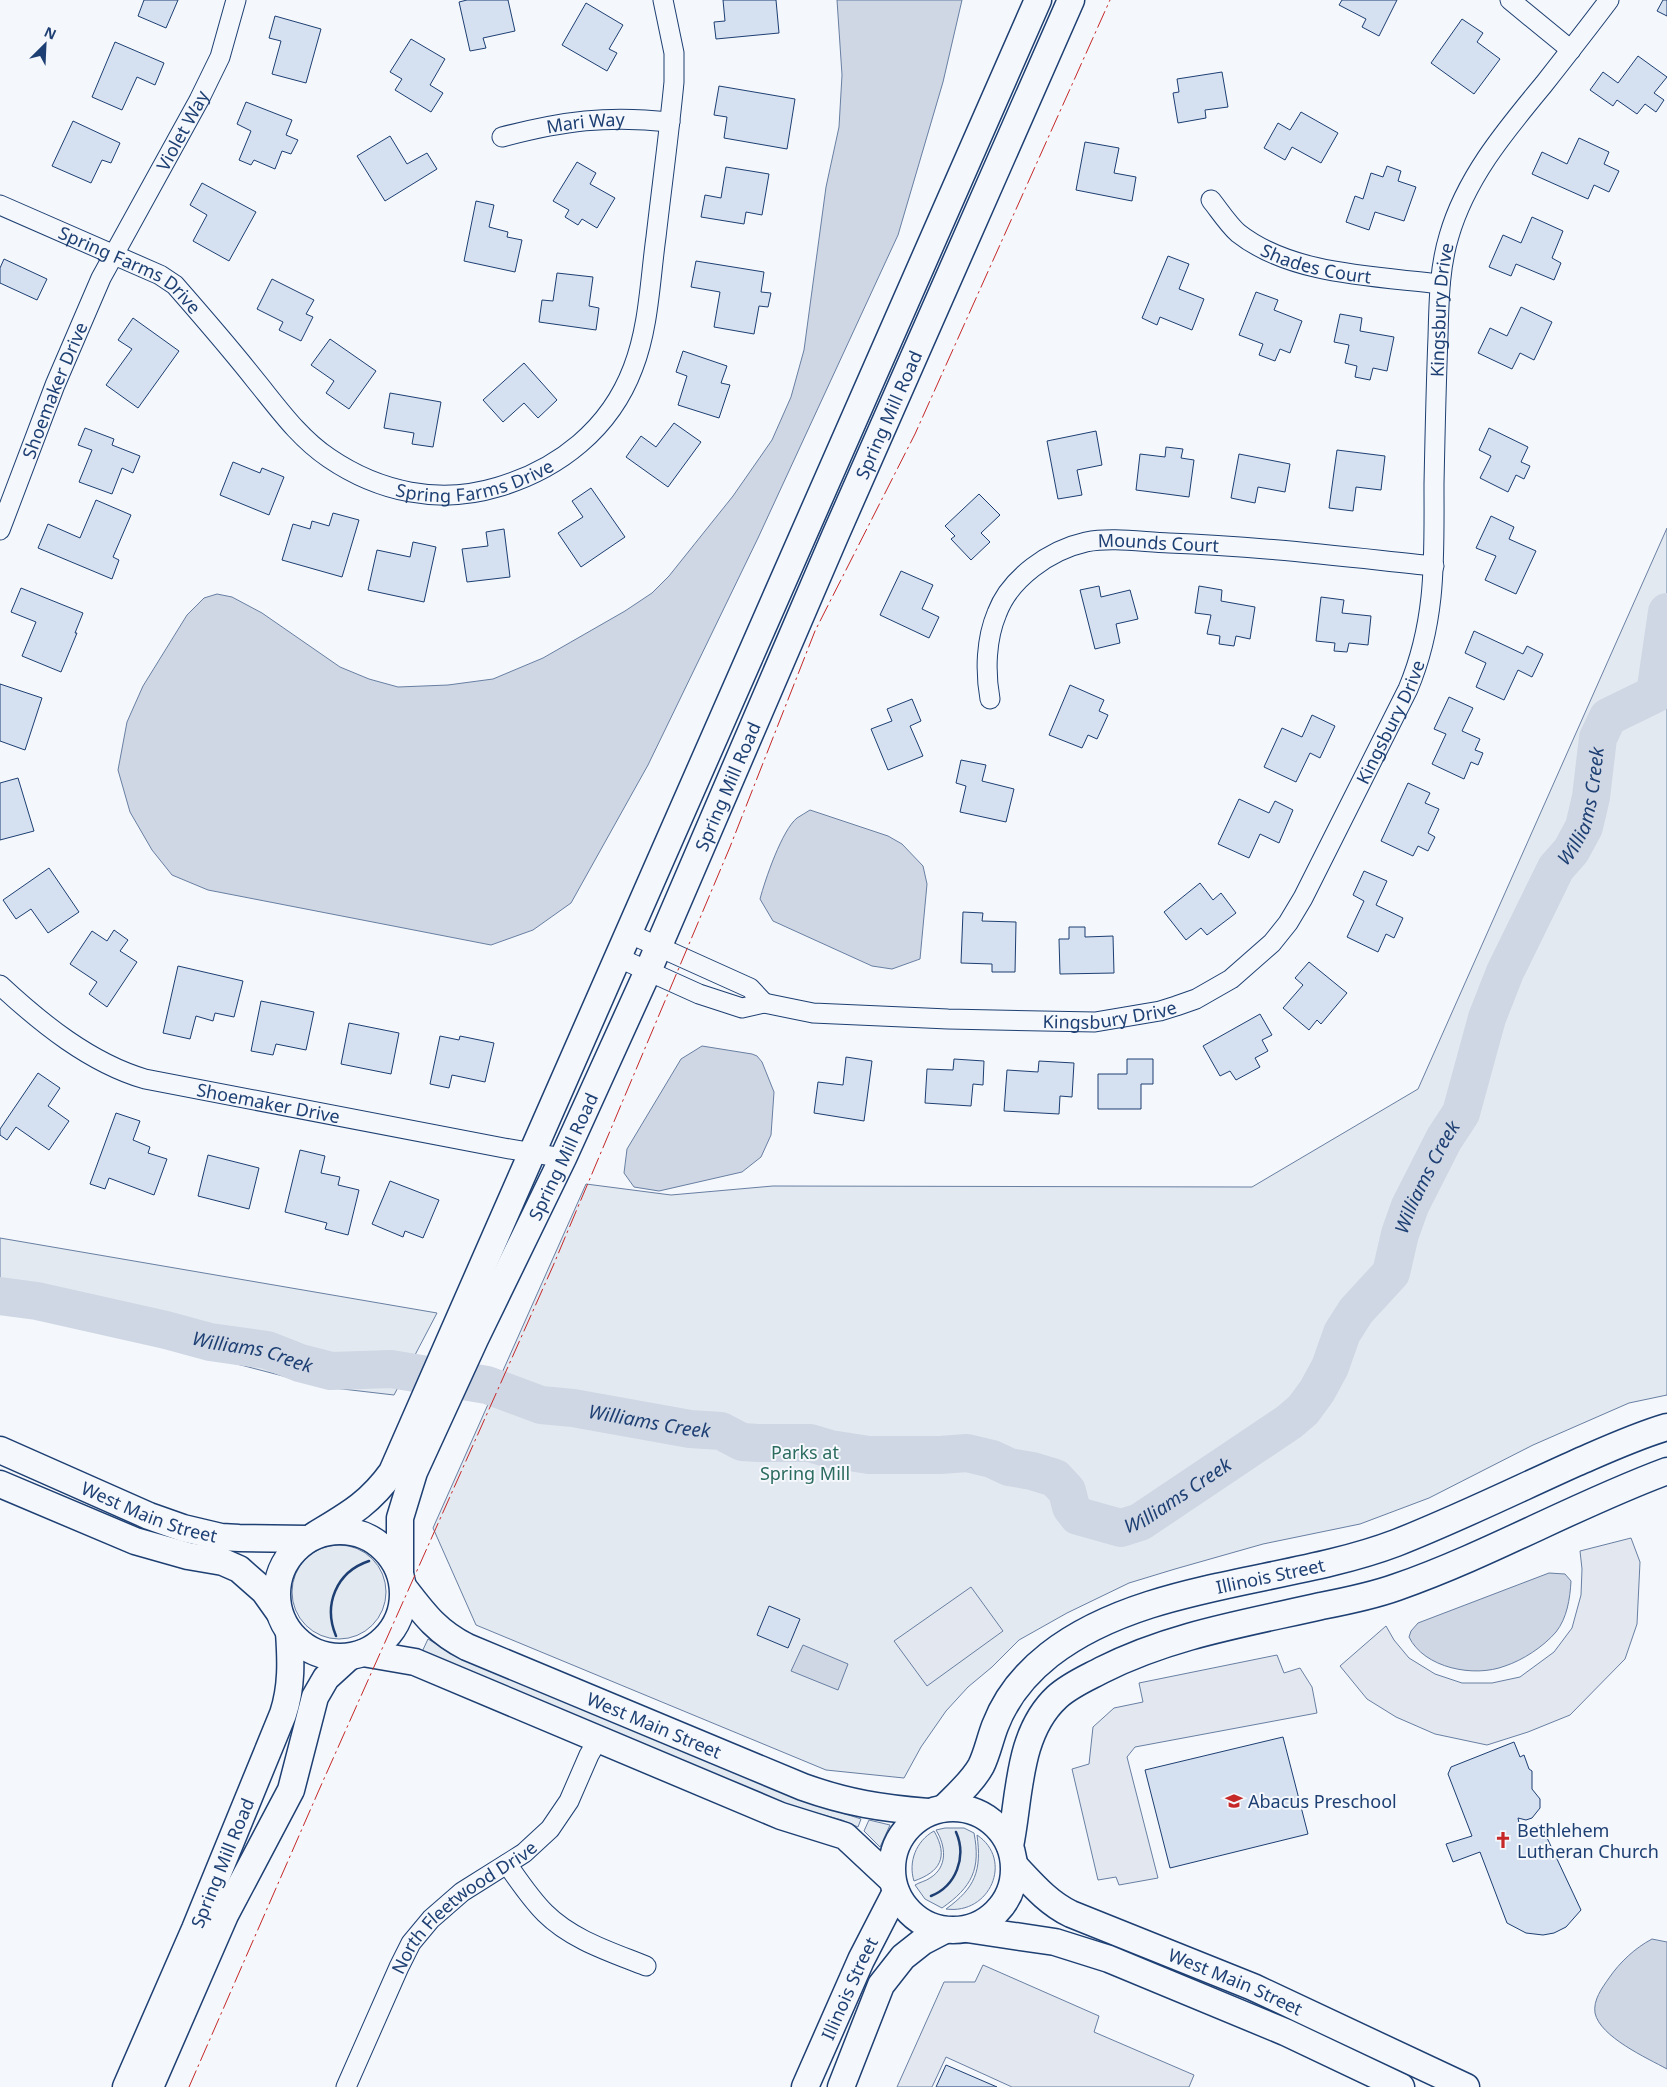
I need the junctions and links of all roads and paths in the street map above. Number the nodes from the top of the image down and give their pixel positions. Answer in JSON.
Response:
{"nodes":[{"id":1,"x":236,"y":0,"type":"edge"},
{"id":2,"x":663,"y":0,"type":"edge"},
{"id":3,"x":1038,"y":0,"type":"edge"},
{"id":4,"x":1071,"y":0,"type":"edge"},
{"id":5,"x":1510,"y":0,"type":"edge"},
{"id":6,"x":1609,"y":0,"type":"edge"},
{"id":7,"x":1571,"y":50,"type":"junction"},
{"id":8,"x":670,"y":122,"type":"junction"},
{"id":9,"x":502,"y":137,"type":"dead end"},
{"id":10,"x":1211,"y":200,"type":"dead end"},
{"id":11,"x":0,"y":205,"type":"edge"},
{"id":12,"x":114,"y":254,"type":"junction"},
{"id":13,"x":1440,"y":284,"type":"junction"},
{"id":14,"x":0,"y":530,"type":"edge"},
{"id":15,"x":1434,"y":566,"type":"junction"},
{"id":16,"x":990,"y":699,"type":"dead end"},
{"id":17,"x":628,"y":933,"type":"junction"},
{"id":18,"x":658,"y":946,"type":"junction"},
{"id":19,"x":617,"y":957,"type":"junction"},
{"id":20,"x":648,"y":971,"type":"junction"},
{"id":21,"x":0,"y":985,"type":"edge"},
{"id":22,"x":764,"y":1003,"type":"junction"},
{"id":23,"x":532,"y":1153,"type":"junction"},
{"id":24,"x":563,"y":1158,"type":"junction"},
{"id":25,"x":465,"y":1336,"type":"junction"},
{"id":26,"x":430,"y":1414,"type":"junction"},
{"id":27,"x":1667,"y":1427,"type":"edge"},
{"id":28,"x":0,"y":1450,"type":"edge"},
{"id":29,"x":1667,"y":1471,"type":"edge"},
{"id":30,"x":0,"y":1484,"type":"edge"},
{"id":31,"x":312,"y":1537,"type":"junction"},
{"id":32,"x":402,"y":1580,"type":"junction"},
{"id":33,"x":284,"y":1622,"type":"junction"},
{"id":34,"x":356,"y":1655,"type":"junction"},
{"id":35,"x":599,"y":1738,"type":"junction"},
{"id":36,"x":936,"y":1810,"type":"junction"},
{"id":37,"x":1012,"y":1856,"type":"junction"},
{"id":38,"x":507,"y":1864,"type":"junction"},
{"id":39,"x":893,"y":1886,"type":"junction"},
{"id":40,"x":956,"y":1930,"type":"junction"},
{"id":41,"x":646,"y":1966,"type":"dead end"},
{"id":42,"x":126,"y":2087,"type":"edge"},
{"id":43,"x":150,"y":2087,"type":"edge"},
{"id":44,"x":346,"y":2087,"type":"edge"},
{"id":45,"x":805,"y":2087,"type":"edge"},
{"id":46,"x":841,"y":2087,"type":"edge"},
{"id":47,"x":1401,"y":2087,"type":"edge"},
{"id":48,"x":1466,"y":2087,"type":"edge"}],
"edges":[{"from":1,"to":12,"type":"street","name":"Violet Way"},
{"from":2,"to":8,"type":"street","name":"Spring Farms Drive"},
{"from":3,"to":17,"type":"street","name":"Spring Mill Road"},
{"from":4,"to":18,"type":"street","name":"Spring Mill Road"},
{"from":5,"to":7,"type":"street"},
{"from":6,"to":7,"type":"street","name":"Kingsbury Drive"},
{"from":7,"to":13,"type":"street","name":"Kingsbury Drive"},
{"from":8,"to":9,"type":"street","name":"Mari Way"},
{"from":8,"to":12,"type":"street","name":"Spring Farms Drive"},
{"from":10,"to":13,"type":"street","name":"Shades Court"},
{"from":11,"to":12,"type":"street","name":"Spring Farms Drive"},
{"from":12,"to":14,"type":"street","name":"Shoemaker Drive"},
{"from":13,"to":15,"type":"street","name":"Kingsbury Drive"},
{"from":15,"to":16,"type":"street","name":"Mounds Court"},
{"from":15,"to":22,"type":"street","name":"Kingsbury Drive"},
{"from":17,"to":18,"type":"street"},
{"from":17,"to":19,"type":"street","name":"Spring Mill Road"},
{"from":18,"to":20,"type":"street","name":"Spring Mill Road"},
{"from":18,"to":22,"type":"street"},
{"from":19,"to":20,"type":"street","name":"Kingsbury Drive"},
{"from":19,"to":23,"type":"street","name":"Spring Mill Road"},
{"from":20,"to":22,"type":"street","name":"Kingsbury Drive"},
{"from":20,"to":24,"type":"street","name":"Spring Mill Road"},
{"from":21,"to":23,"type":"street","name":"Shoemaker Drive"},
{"from":23,"to":24,"type":"street","name":"Shoemaker Drive"},
{"from":23,"to":25,"type":"street","name":"Spring Mill Road"},
{"from":24,"to":25,"type":"street","name":"Spring Mill Road"},
{"from":25,"to":26,"type":"street","name":"Spring Mill Road"},
{"from":26,"to":31,"type":"street","name":"Spring Mill Road"},
{"from":26,"to":32,"type":"street","name":"Spring Mill Road"},
{"from":27,"to":36,"type":"street","name":"Illinois Street"},
{"from":28,"to":31,"type":"street","name":"West Main Street"},
{"from":29,"to":37,"type":"street"},
{"from":30,"to":33,"type":"street","name":"West Main Street"},
{"from":31,"to":32,"type":"street"},
{"from":31,"to":33,"type":"street"},
{"from":32,"to":34,"type":"street"},
{"from":32,"to":36,"type":"street","name":"West Main Street"},
{"from":33,"to":34,"type":"street"},
{"from":33,"to":42,"type":"street","name":"Spring Mill Road"},
{"from":34,"to":35,"type":"street","name":"West Main Street"},
{"from":34,"to":43,"type":"street","name":"Spring Mill Road"},
{"from":35,"to":38,"type":"street","name":"North Fleetwood Drive"},
{"from":35,"to":39,"type":"street","name":"West Main Street"},
{"from":36,"to":37,"type":"street"},
{"from":36,"to":39,"type":"street"},
{"from":37,"to":40,"type":"street"},
{"from":37,"to":48,"type":"street","name":"West Main Street"},
{"from":38,"to":41,"type":"street"},
{"from":38,"to":44,"type":"street","name":"North Fleetwood Drive"},
{"from":39,"to":40,"type":"street"},
{"from":39,"to":45,"type":"street","name":"Illinois Street"},
{"from":40,"to":46,"type":"street","name":"Illinois Street"},
{"from":40,"to":47,"type":"street","name":"West Main Street"}]}
